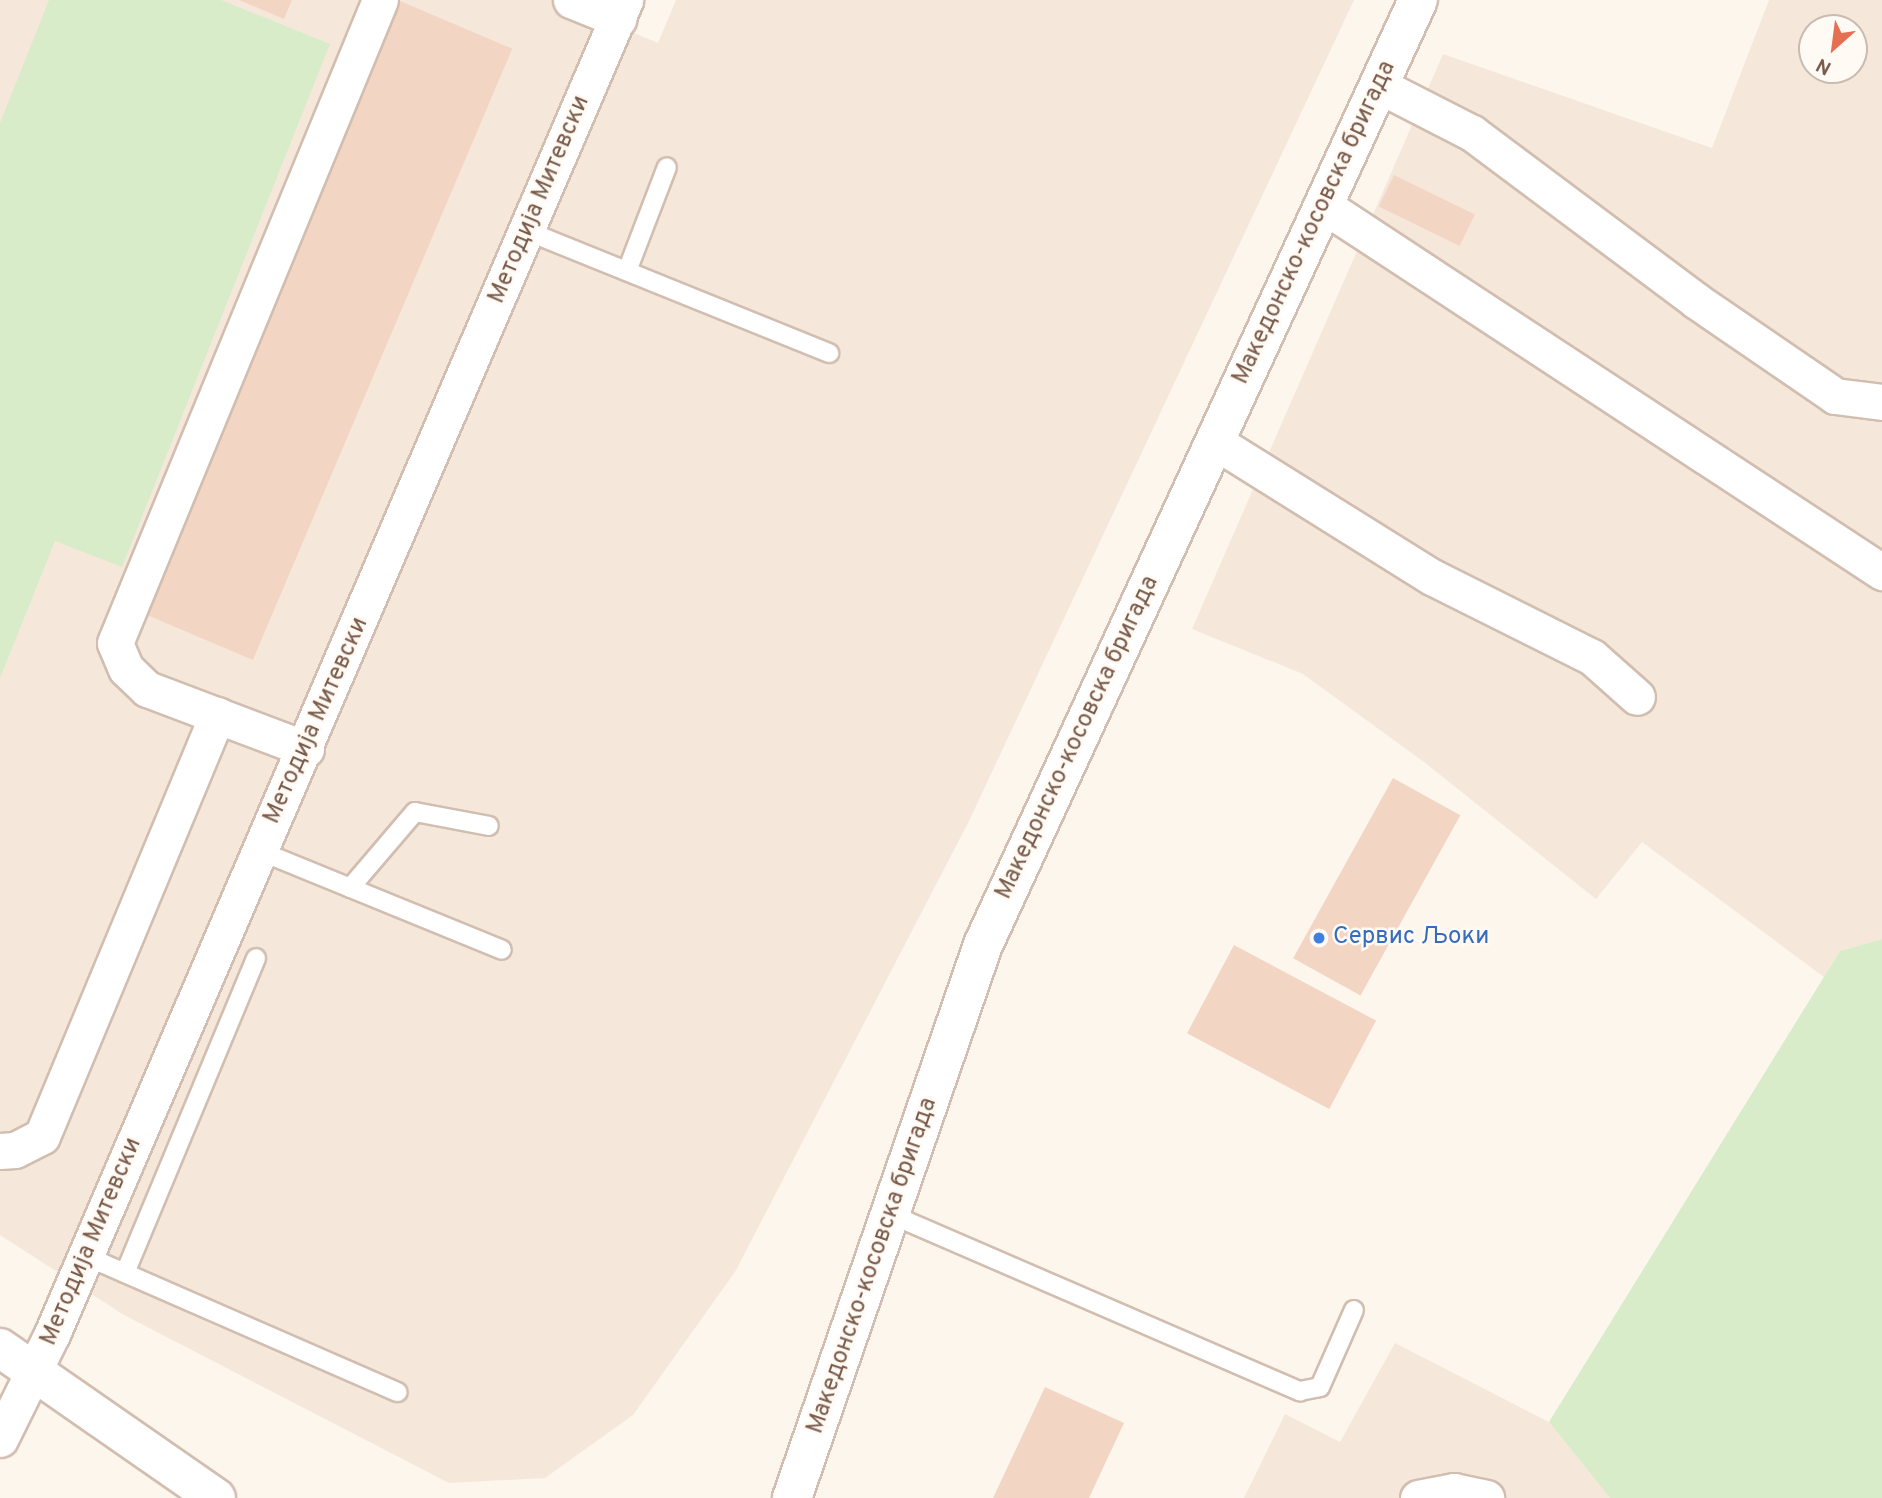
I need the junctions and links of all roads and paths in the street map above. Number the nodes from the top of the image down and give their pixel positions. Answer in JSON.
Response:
{"nodes":[{"id":1,"x":380,"y":0,"type":"edge"},
{"id":2,"x":571,"y":0,"type":"edge"},
{"id":3,"x":1418,"y":0,"type":"edge"},
{"id":4,"x":622,"y":10,"type":"edge"},
{"id":5,"x":1380,"y":86,"type":"junction"},
{"id":6,"x":667,"y":167,"type":"dead end"},
{"id":7,"x":1323,"y":205,"type":"junction"},
{"id":8,"x":527,"y":231,"type":"junction"},
{"id":9,"x":627,"y":271,"type":"junction"},
{"id":10,"x":829,"y":354,"type":"dead end"},
{"id":11,"x":1882,"y":402,"type":"edge"},
{"id":12,"x":1214,"y":441,"type":"junction"},
{"id":13,"x":1882,"y":572,"type":"edge"},
{"id":14,"x":1637,"y":697,"type":"dead end"},
{"id":15,"x":217,"y":715,"type":"junction"},
{"id":16,"x":306,"y":749,"type":"junction"},
{"id":17,"x":489,"y":826,"type":"dead end"},
{"id":18,"x":260,"y":851,"type":"junction"},
{"id":19,"x":350,"y":888,"type":"junction"},
{"id":20,"x":502,"y":950,"type":"dead end"},
{"id":21,"x":256,"y":958,"type":"dead end"},
{"id":22,"x":0,"y":1151,"type":"edge"},
{"id":23,"x":890,"y":1214,"type":"junction"},
{"id":24,"x":86,"y":1256,"type":"junction"},
{"id":25,"x":125,"y":1272,"type":"junction"},
{"id":26,"x":1354,"y":1310,"type":"dead end"},
{"id":27,"x":0,"y":1348,"type":"edge"},
{"id":28,"x":35,"y":1373,"type":"junction"},
{"id":29,"x":398,"y":1392,"type":"dead end"},
{"id":30,"x":0,"y":1439,"type":"edge"},
{"id":31,"x":216,"y":1498,"type":"edge"},
{"id":32,"x":792,"y":1498,"type":"edge"},
{"id":33,"x":1418,"y":1498,"type":"edge"},
{"id":34,"x":1486,"y":1498,"type":"edge"}],
"edges":[{"from":1,"to":15,"type":"street"},
{"from":2,"to":4,"type":"street"},
{"from":3,"to":5,"type":"street","name":"Македонско-косовска бригада"},
{"from":4,"to":8,"type":"street","name":"Методија Митевски"},
{"from":5,"to":7,"type":"street","name":"Македонско-косовска бригада"},
{"from":5,"to":11,"type":"street"},
{"from":6,"to":9,"type":"lane"},
{"from":7,"to":12,"type":"street","name":"Македонско-косовска бригада"},
{"from":7,"to":13,"type":"street"},
{"from":8,"to":9,"type":"lane"},
{"from":8,"to":16,"type":"street","name":"Методија Митевски"},
{"from":9,"to":10,"type":"lane"},
{"from":12,"to":14,"type":"street"},
{"from":12,"to":23,"type":"street","name":"Македонско-косовска бригада"},
{"from":15,"to":16,"type":"street"},
{"from":15,"to":22,"type":"street"},
{"from":16,"to":18,"type":"street","name":"Методија Митевски"},
{"from":17,"to":19,"type":"lane"},
{"from":18,"to":19,"type":"lane"},
{"from":18,"to":24,"type":"street","name":"Методија Митевски"},
{"from":19,"to":20,"type":"lane"},
{"from":21,"to":25,"type":"lane"},
{"from":23,"to":26,"type":"lane"},
{"from":23,"to":32,"type":"street","name":"Македонско-косовска бригада"},
{"from":24,"to":25,"type":"lane"},
{"from":24,"to":28,"type":"street","name":"Методија Митевски"},
{"from":25,"to":29,"type":"lane"},
{"from":27,"to":28,"type":"street"},
{"from":28,"to":30,"type":"street","name":"Методија Митевски"},
{"from":28,"to":31,"type":"street"},
{"from":33,"to":34,"type":"street"}]}
